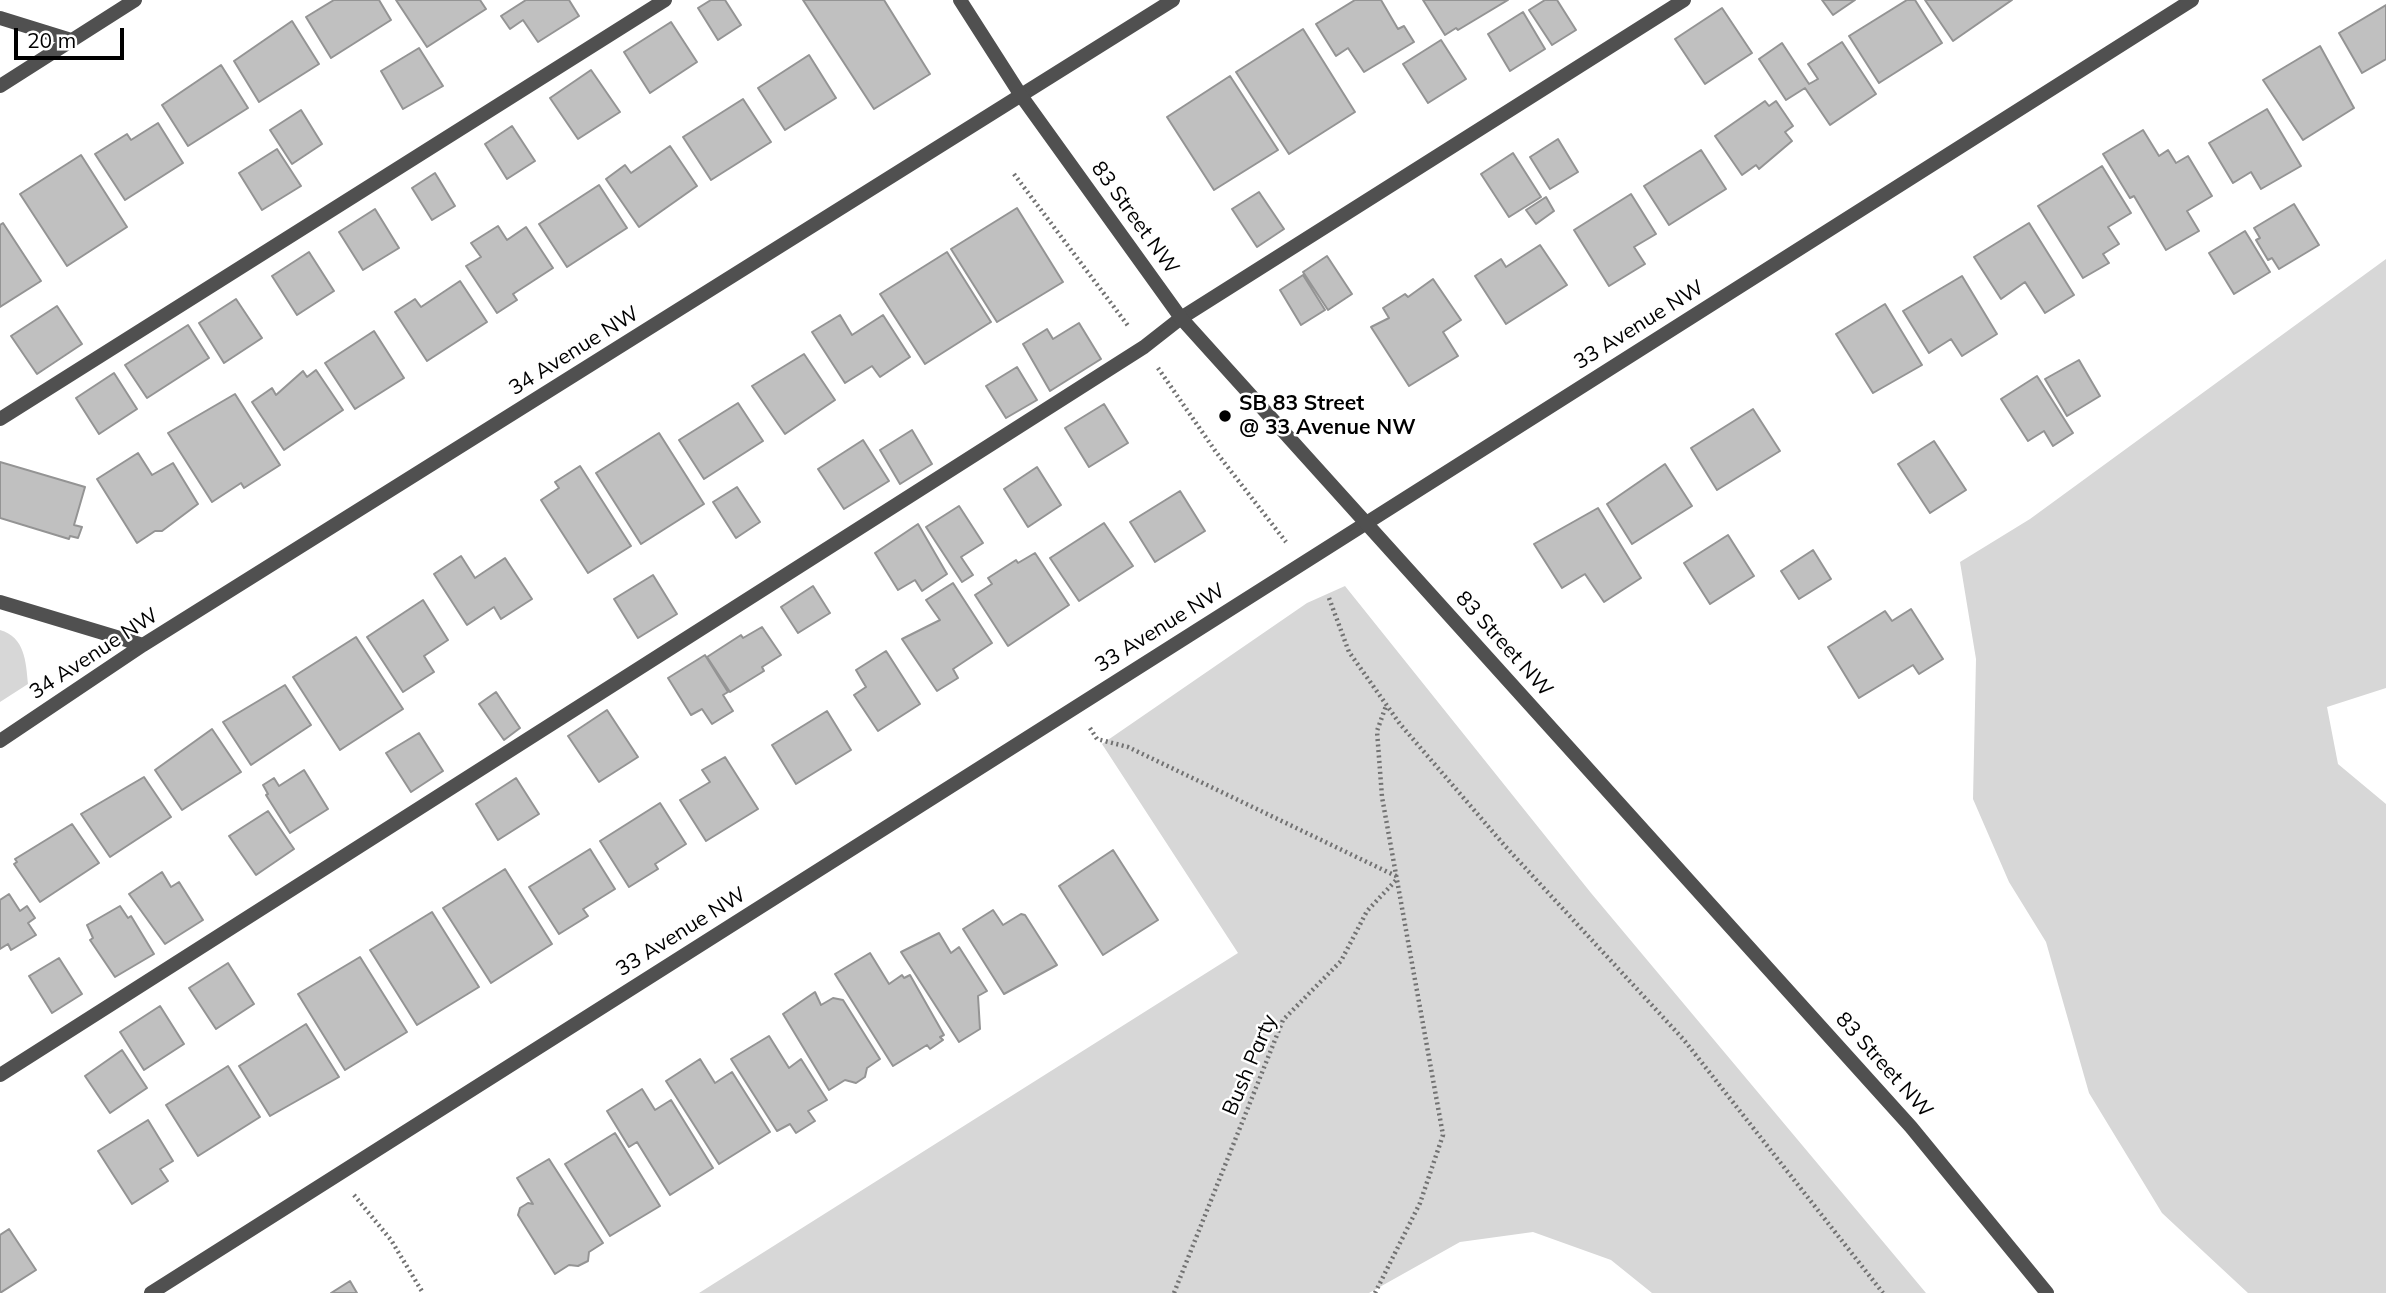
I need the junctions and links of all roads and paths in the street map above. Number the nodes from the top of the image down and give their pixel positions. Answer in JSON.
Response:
{"nodes":[{"id":1,"x":135,"y":0,"type":"edge"},
{"id":2,"x":665,"y":0,"type":"edge"},
{"id":3,"x":960,"y":0,"type":"edge"},
{"id":4,"x":1173,"y":0,"type":"edge"},
{"id":5,"x":1684,"y":0,"type":"edge"},
{"id":6,"x":2192,"y":0,"type":"edge"},
{"id":7,"x":0,"y":18,"type":"edge"},
{"id":8,"x":71,"y":40,"type":"junction"},
{"id":9,"x":0,"y":86,"type":"edge"},
{"id":10,"x":1022,"y":97,"type":"junction"},
{"id":11,"x":1181,"y":318,"type":"junction"},
{"id":12,"x":0,"y":419,"type":"edge"},
{"id":13,"x":1367,"y":523,"type":"junction"},
{"id":14,"x":1329,"y":598,"type":"dead end"},
{"id":15,"x":0,"y":602,"type":"edge"},
{"id":16,"x":144,"y":645,"type":"junction"},
{"id":17,"x":1386,"y":706,"type":"junction"},
{"id":18,"x":1075,"y":708,"type":"junction"},
{"id":19,"x":0,"y":741,"type":"edge"},
{"id":20,"x":1399,"y":877,"type":"junction"},
{"id":21,"x":0,"y":1075,"type":"edge"},
{"id":22,"x":338,"y":1175,"type":"junction"},
{"id":23,"x":152,"y":1293,"type":"edge"},
{"id":24,"x":423,"y":1293,"type":"edge"},
{"id":25,"x":1174,"y":1293,"type":"edge"},
{"id":26,"x":1375,"y":1293,"type":"edge"},
{"id":27,"x":1883,"y":1293,"type":"edge"},
{"id":28,"x":2047,"y":1293,"type":"edge"}],
"edges":[{"from":1,"to":8,"type":"street"},
{"from":2,"to":12,"type":"street"},
{"from":3,"to":10,"type":"street","name":"83 Street NW"},
{"from":4,"to":10,"type":"street","name":"34 Avenue NW"},
{"from":5,"to":11,"type":"street"},
{"from":6,"to":13,"type":"street","name":"33 Avenue NW"},
{"from":7,"to":8,"type":"street"},
{"from":8,"to":9,"type":"street"},
{"from":10,"to":11,"type":"street","name":"83 Street NW"},
{"from":10,"to":16,"type":"street","name":"34 Avenue NW"},
{"from":11,"to":13,"type":"street","name":"83 Street NW"},
{"from":11,"to":21,"type":"street"},
{"from":13,"to":18,"type":"street","name":"33 Avenue NW"},
{"from":13,"to":28,"type":"street","name":"83 Street NW"},
{"from":14,"to":17,"type":"path"},
{"from":15,"to":16,"type":"street"},
{"from":16,"to":19,"type":"street","name":"34 Avenue NW"},
{"from":17,"to":20,"type":"path"},
{"from":17,"to":27,"type":"path"},
{"from":18,"to":20,"type":"path"},
{"from":18,"to":22,"type":"street","name":"33 Avenue NW"},
{"from":20,"to":25,"type":"path","name":"Bush Party"},
{"from":20,"to":26,"type":"path"},
{"from":22,"to":23,"type":"street","name":"33 Avenue NW"},
{"from":22,"to":24,"type":"path"}]}
